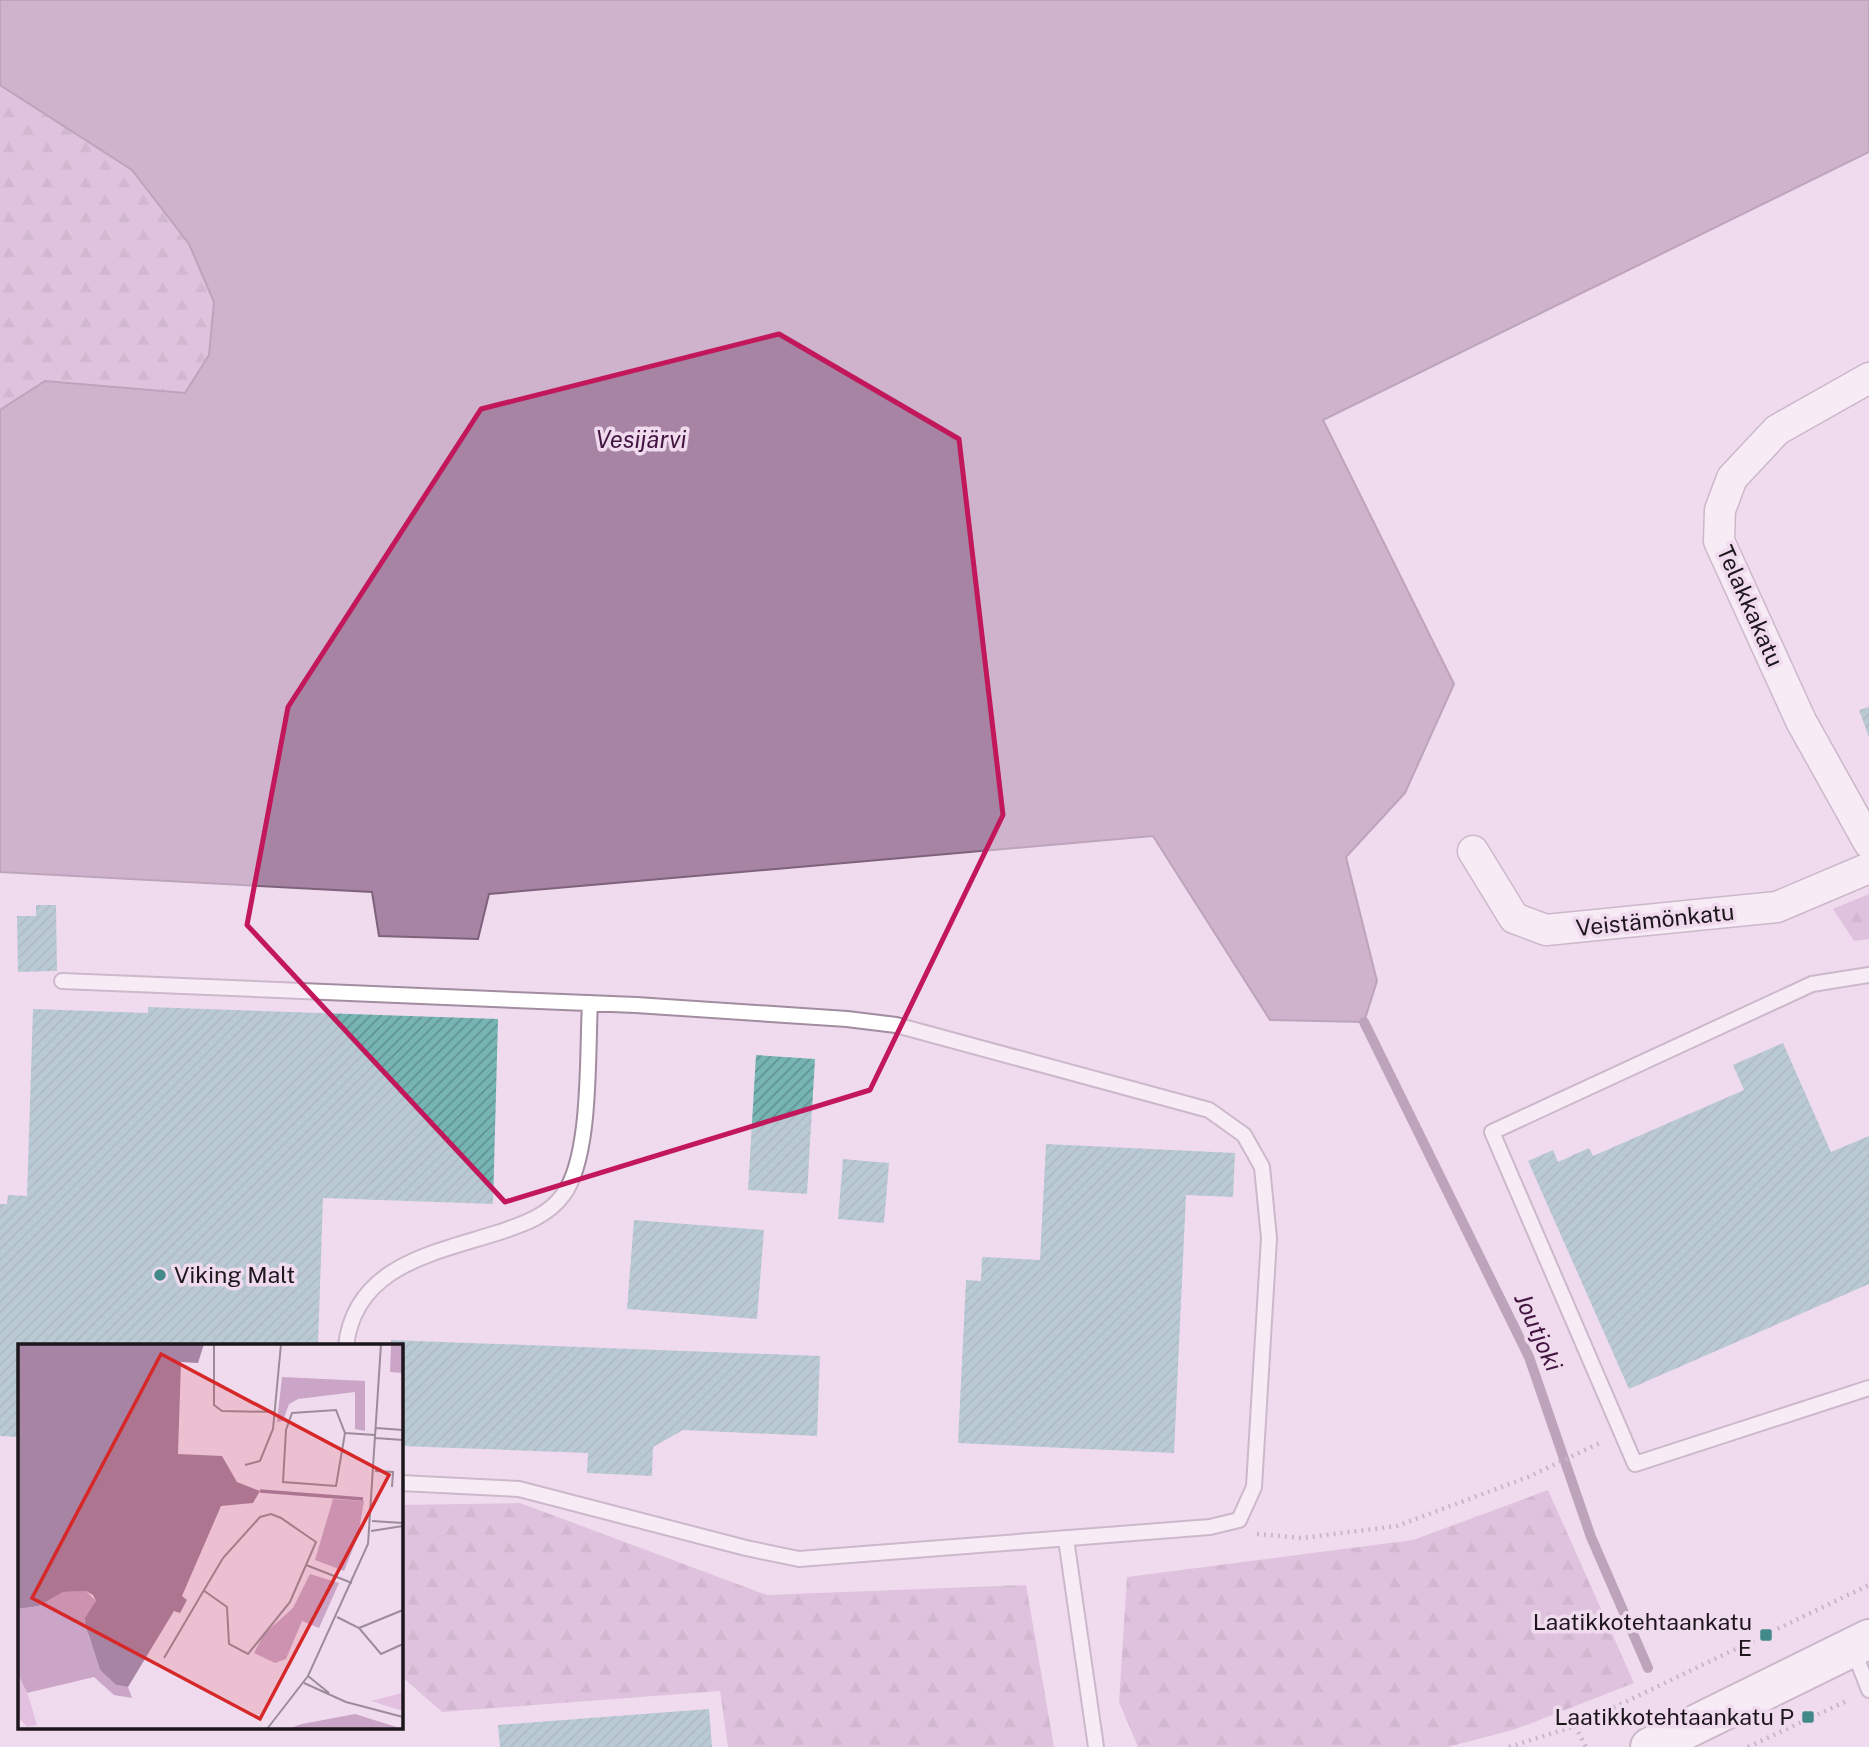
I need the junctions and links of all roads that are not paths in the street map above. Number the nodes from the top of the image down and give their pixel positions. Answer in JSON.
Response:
{"nodes":[{"id":1,"x":1869,"y":378,"type":"edge"},
{"id":2,"x":1869,"y":843,"type":"edge"},
{"id":3,"x":1473,"y":851,"type":"dead end"},
{"id":4,"x":1869,"y":868,"type":"edge"},
{"id":5,"x":1869,"y":975,"type":"edge"},
{"id":6,"x":62,"y":981,"type":"dead end"},
{"id":7,"x":590,"y":1003,"type":"junction"},
{"id":8,"x":346,"y":1344,"type":"edge"},
{"id":9,"x":1869,"y":1388,"type":"edge"},
{"id":10,"x":402,"y":1483,"type":"edge"},
{"id":11,"x":1066,"y":1539,"type":"junction"},
{"id":12,"x":1861,"y":1643,"type":"edge"},
{"id":13,"x":1863,"y":1693,"type":"edge"},
{"id":14,"x":1096,"y":1747,"type":"edge"},
{"id":15,"x":1650,"y":1747,"type":"edge"}],
"edges":[{"from":1,"to":2,"type":"street","name":"Telakkakatu"},
{"from":3,"to":4,"type":"street","name":"Veistämönkatu"},
{"from":5,"to":9,"type":"lane"},
{"from":6,"to":7,"type":"lane"},
{"from":7,"to":8,"type":"lane"},
{"from":7,"to":11,"type":"lane"},
{"from":10,"to":11,"type":"lane"},
{"from":11,"to":14,"type":"lane"},
{"from":12,"to":13,"type":"lane"},
{"from":12,"to":15,"type":"street"}]}
